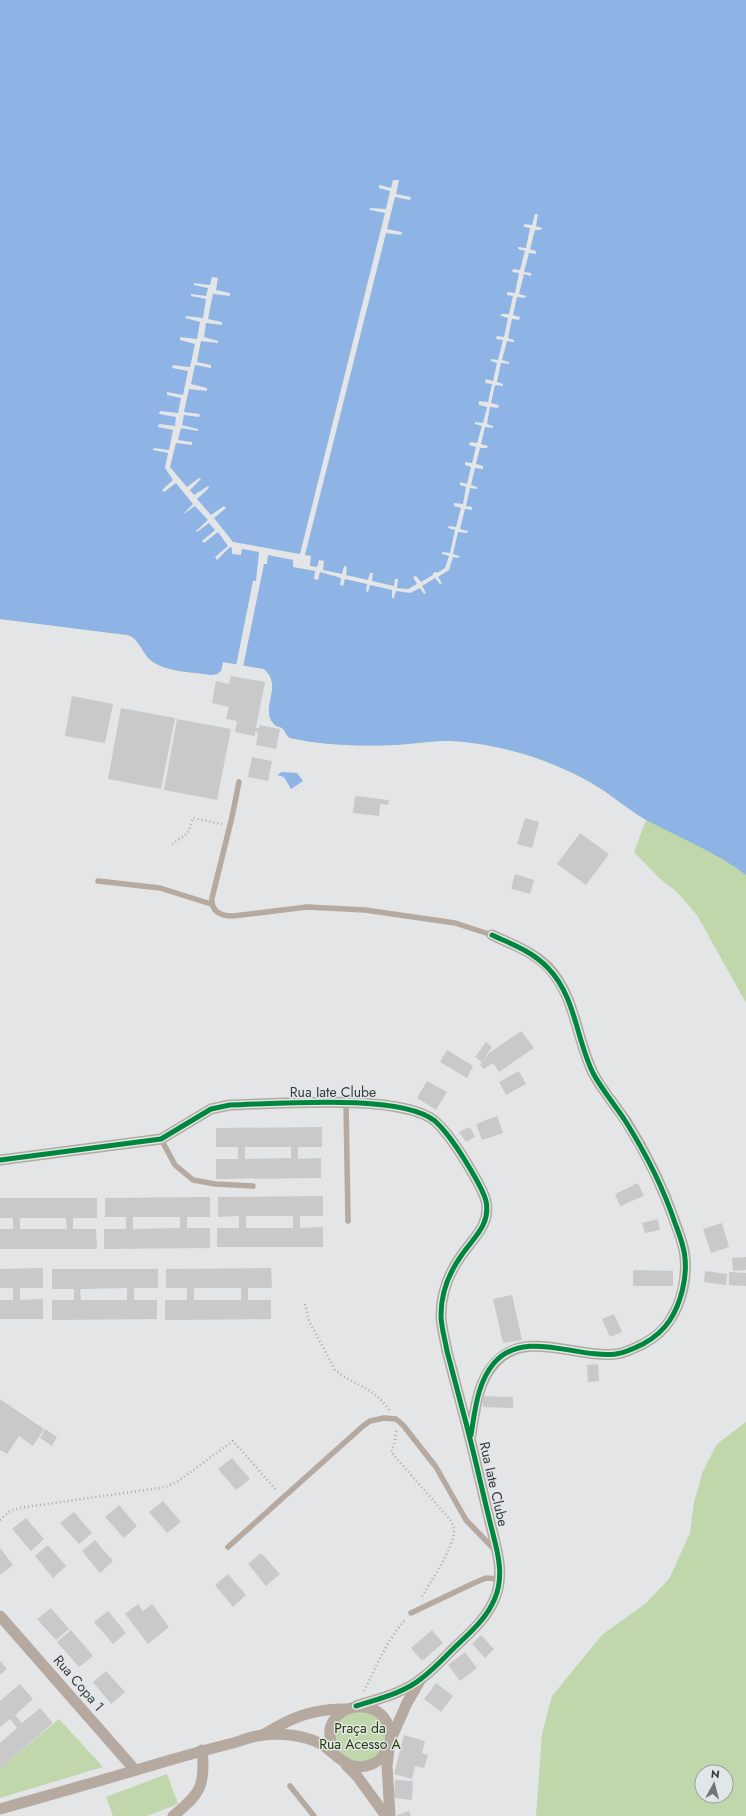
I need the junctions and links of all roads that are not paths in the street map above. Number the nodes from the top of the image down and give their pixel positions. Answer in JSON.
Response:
{"nodes":[{"id":1,"x":239,"y":782,"type":"dead end"},
{"id":2,"x":98,"y":881,"type":"dead end"},
{"id":3,"x":211,"y":904,"type":"junction"},
{"id":4,"x":492,"y":935,"type":"joint"},
{"id":5,"x":346,"y":1103,"type":"junction"},
{"id":6,"x":161,"y":1139,"type":"junction"},
{"id":7,"x":0,"y":1160,"type":"edge"},
{"id":8,"x":252,"y":1186,"type":"dead end"},
{"id":9,"x":348,"y":1221,"type":"dead end"},
{"id":10,"x":470,"y":1437,"type":"junction"},
{"id":11,"x":228,"y":1547,"type":"dead end"},
{"id":12,"x":497,"y":1552,"type":"junction"},
{"id":13,"x":499,"y":1579,"type":"junction"},
{"id":14,"x":411,"y":1613,"type":"road end"},
{"id":15,"x":0,"y":1616,"type":"edge"},
{"id":16,"x":422,"y":1679,"type":"junction"},
{"id":17,"x":351,"y":1708,"type":"junction"},
{"id":18,"x":262,"y":1735,"type":"junction"},
{"id":19,"x":390,"y":1744,"type":"junction"},
{"id":20,"x":202,"y":1750,"type":"junction"},
{"id":21,"x":334,"y":1752,"type":"junction"},
{"id":22,"x":342,"y":1762,"type":"junction"},
{"id":23,"x":135,"y":1770,"type":"junction"},
{"id":24,"x":290,"y":1786,"type":"dead end"},
{"id":25,"x":0,"y":1809,"type":"edge"},
{"id":26,"x":172,"y":1816,"type":"edge"},
{"id":27,"x":314,"y":1816,"type":"edge"},
{"id":28,"x":386,"y":1816,"type":"edge"},
{"id":29,"x":390,"y":1816,"type":"edge"}],
"edges":[{"from":1,"to":3,"type":"lane"},
{"from":2,"to":3,"type":"lane"},
{"from":3,"to":4,"type":"lane"},
{"from":4,"to":10,"type":"street"},
{"from":5,"to":6,"type":"street","name":"Rua Iate Clube"},
{"from":5,"to":9,"type":"lane"},
{"from":5,"to":10,"type":"street","name":"Rua Iate Clube"},
{"from":6,"to":7,"type":"street","name":"Rua Iate Clube"},
{"from":6,"to":8,"type":"lane"},
{"from":10,"to":12,"type":"street","name":"Rua Iate Clube"},
{"from":11,"to":12,"type":"lane"},
{"from":12,"to":13,"type":"street","name":"Rua Iate Clube"},
{"from":13,"to":14,"type":"lane"},
{"from":13,"to":16,"type":"street","name":"Rua Iate Clube"},
{"from":15,"to":23,"type":"street","name":"Rua Copa 1"},
{"from":16,"to":17,"type":"street"},
{"from":16,"to":19,"type":"street"},
{"from":17,"to":18,"type":"street"},
{"from":17,"to":19,"type":"street"},
{"from":17,"to":21,"type":"street"},
{"from":18,"to":20,"type":"street"},
{"from":18,"to":21,"type":"street"},
{"from":19,"to":22,"type":"street"},
{"from":19,"to":29,"type":"street"},
{"from":20,"to":23,"type":"street"},
{"from":20,"to":26,"type":"street"},
{"from":21,"to":22,"type":"street"},
{"from":22,"to":28,"type":"street"},
{"from":23,"to":25,"type":"street"},
{"from":24,"to":27,"type":"lane"}]}
